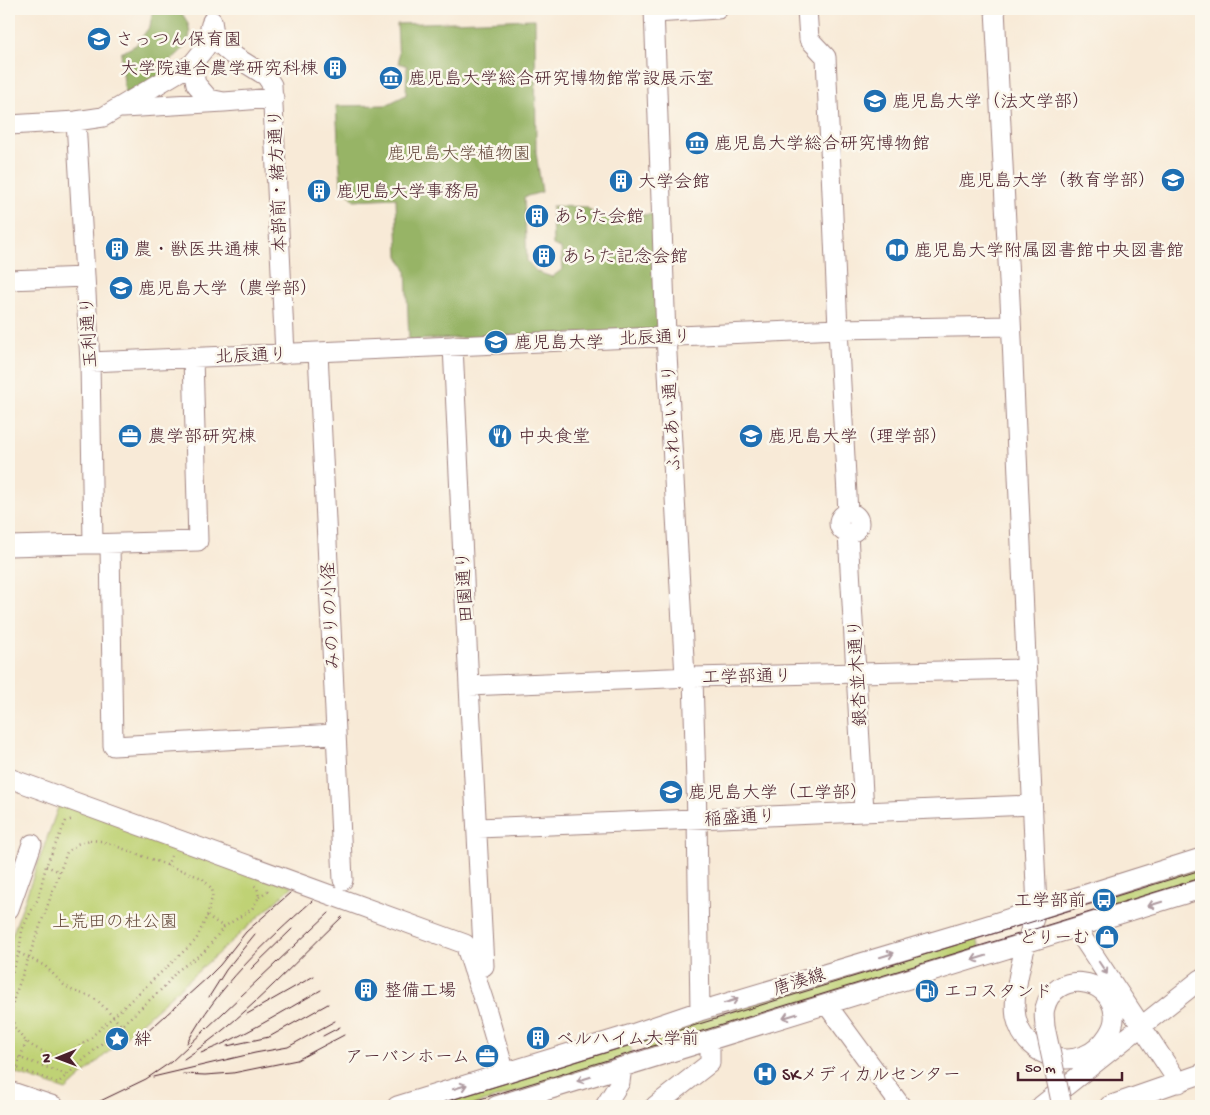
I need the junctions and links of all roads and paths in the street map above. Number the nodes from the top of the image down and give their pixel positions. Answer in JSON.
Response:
{"nodes":[{"id":1,"x":718,"y":9,"type":"edge"},
{"id":2,"x":807,"y":9,"type":"edge"},
{"id":3,"x":995,"y":9,"type":"edge"},
{"id":4,"x":654,"y":11,"type":"edge"},
{"id":5,"x":212,"y":15,"type":"edge"},
{"id":6,"x":192,"y":64,"type":"junction"},
{"id":7,"x":274,"y":98,"type":"junction"},
{"id":8,"x":224,"y":102,"type":"junction"},
{"id":9,"x":118,"y":108,"type":"junction"},
{"id":10,"x":76,"y":121,"type":"junction"},
{"id":11,"x":9,"y":125,"type":"edge"},
{"id":12,"x":85,"y":277,"type":"junction"},
{"id":13,"x":9,"y":280,"type":"edge"},
{"id":14,"x":1011,"y":326,"type":"junction"},
{"id":15,"x":838,"y":329,"type":"junction"},
{"id":16,"x":666,"y":336,"type":"junction"},
{"id":17,"x":452,"y":346,"type":"junction"},
{"id":18,"x":318,"y":352,"type":"junction"},
{"id":19,"x":285,"y":354,"type":"junction"},
{"id":20,"x":193,"y":358,"type":"junction"},
{"id":21,"x":90,"y":362,"type":"junction"},
{"id":22,"x":102,"y":544,"type":"junction"},
{"id":23,"x":9,"y":546,"type":"edge"},
{"id":24,"x":1026,"y":669,"type":"junction"},
{"id":25,"x":857,"y":674,"type":"junction"},
{"id":26,"x":689,"y":677,"type":"junction"},
{"id":27,"x":469,"y":686,"type":"junction"},
{"id":28,"x":336,"y":734,"type":"junction"},
{"id":29,"x":9,"y":778,"type":"edge"},
{"id":30,"x":1032,"y":805,"type":"junction"},
{"id":31,"x":864,"y":811,"type":"junction"},
{"id":32,"x":697,"y":819,"type":"junction"},
{"id":33,"x":80,"y":820,"type":"dead end"},
{"id":34,"x":478,"y":828,"type":"junction"},
{"id":35,"x":32,"y":844,"type":"dead end"},
{"id":36,"x":165,"y":853,"type":"dead end"},
{"id":37,"x":170,"y":856,"type":"junction"},
{"id":38,"x":179,"y":858,"type":"dead end"},
{"id":39,"x":1201,"y":858,"type":"edge"},
{"id":40,"x":46,"y":866,"type":"junction"},
{"id":41,"x":167,"y":866,"type":"junction"},
{"id":42,"x":59,"y":871,"type":"junction"},
{"id":43,"x":343,"y":880,"type":"dead end"},
{"id":44,"x":250,"y":882,"type":"dead end"},
{"id":45,"x":1201,"y":889,"type":"edge"},
{"id":46,"x":9,"y":909,"type":"edge"},
{"id":47,"x":1037,"y":909,"type":"junction"},
{"id":48,"x":208,"y":916,"type":"junction"},
{"id":49,"x":224,"y":927,"type":"junction"},
{"id":50,"x":1076,"y":928,"type":"junction"},
{"id":51,"x":1025,"y":944,"type":"junction"},
{"id":52,"x":19,"y":953,"type":"junction"},
{"id":53,"x":28,"y":958,"type":"junction"},
{"id":54,"x":473,"y":968,"type":"junction"},
{"id":55,"x":1201,"y":979,"type":"edge"},
{"id":56,"x":9,"y":981,"type":"edge"},
{"id":57,"x":9,"y":996,"type":"edge"},
{"id":58,"x":14,"y":998,"type":"junction"},
{"id":59,"x":827,"y":1004,"type":"junction"},
{"id":60,"x":700,"y":1011,"type":"junction"},
{"id":61,"x":113,"y":1017,"type":"junction"},
{"id":62,"x":122,"y":1026,"type":"junction"},
{"id":63,"x":1142,"y":1026,"type":"junction"},
{"id":64,"x":708,"y":1041,"type":"junction"},
{"id":65,"x":26,"y":1042,"type":"junction"},
{"id":66,"x":9,"y":1054,"type":"edge"},
{"id":67,"x":20,"y":1058,"type":"junction"},
{"id":68,"x":9,"y":1065,"type":"edge"},
{"id":69,"x":622,"y":1067,"type":"junction"},
{"id":70,"x":16,"y":1068,"type":"junction"},
{"id":71,"x":505,"y":1073,"type":"junction"},
{"id":72,"x":1201,"y":1074,"type":"edge"},
{"id":73,"x":68,"y":1075,"type":"junction"},
{"id":74,"x":1179,"y":1082,"type":"junction"},
{"id":75,"x":58,"y":1083,"type":"junction"},
{"id":76,"x":11,"y":1084,"type":"edge"},
{"id":77,"x":54,"y":1086,"type":"dead end"},
{"id":78,"x":54,"y":1106,"type":"edge"},
{"id":79,"x":397,"y":1106,"type":"edge"},
{"id":80,"x":496,"y":1106,"type":"edge"},
{"id":81,"x":605,"y":1106,"type":"edge"},
{"id":82,"x":655,"y":1106,"type":"edge"},
{"id":83,"x":901,"y":1106,"type":"edge"},
{"id":84,"x":1041,"y":1106,"type":"edge"},
{"id":85,"x":1062,"y":1106,"type":"edge"},
{"id":86,"x":1109,"y":1106,"type":"edge"}],
"edges":[{"from":1,"to":4,"type":"street"},
{"from":2,"to":15,"type":"street"},
{"from":3,"to":14,"type":"street"},
{"from":4,"to":16,"type":"street","name":"ふれあい通り"},
{"from":5,"to":6,"type":"street"},
{"from":5,"to":7,"type":"street","name":"本部前・緒方通り"},
{"from":6,"to":8,"type":"street"},
{"from":6,"to":9,"type":"street"},
{"from":7,"to":8,"type":"street"},
{"from":7,"to":19,"type":"street","name":"本部前・緒方通り"},
{"from":8,"to":9,"type":"street"},
{"from":9,"to":10,"type":"street"},
{"from":10,"to":11,"type":"street"},
{"from":10,"to":12,"type":"street","name":"玉利通り"},
{"from":12,"to":13,"type":"street"},
{"from":12,"to":21,"type":"street","name":"玉利通り"},
{"from":14,"to":15,"type":"street","name":"北辰通り"},
{"from":14,"to":24,"type":"street"},
{"from":15,"to":16,"type":"street","name":"北辰通り"},
{"from":15,"to":25,"type":"street","name":"銀杏並木通り"},
{"from":16,"to":17,"type":"street","name":"北辰通り"},
{"from":16,"to":26,"type":"street","name":"ふれあい通り"},
{"from":17,"to":18,"type":"street","name":"北辰通り"},
{"from":17,"to":27,"type":"street","name":"田園通り"},
{"from":18,"to":19,"type":"street","name":"北辰通り"},
{"from":18,"to":28,"type":"street","name":"みのりの小径"},
{"from":19,"to":20,"type":"street","name":"北辰通り"},
{"from":20,"to":21,"type":"street","name":"北辰通り"},
{"from":20,"to":22,"type":"street"},
{"from":21,"to":22,"type":"street","name":"玉利通り"},
{"from":22,"to":23,"type":"street"},
{"from":22,"to":28,"type":"street","name":"玉利通り"},
{"from":24,"to":25,"type":"street","name":"工学部通り"},
{"from":24,"to":30,"type":"street"},
{"from":25,"to":26,"type":"street","name":"工学部通り"},
{"from":25,"to":31,"type":"street","name":"銀杏並木通り"},
{"from":26,"to":27,"type":"street","name":"工学部通り"},
{"from":26,"to":32,"type":"street","name":"ふれあい通り"},
{"from":27,"to":34,"type":"street","name":"田園通り"},
{"from":28,"to":43,"type":"street","name":"みのりの小径"},
{"from":29,"to":54,"type":"street"},
{"from":30,"to":31,"type":"street","name":"稲盛通り"},
{"from":30,"to":47,"type":"street"},
{"from":31,"to":32,"type":"street","name":"稲盛通り"},
{"from":32,"to":34,"type":"street","name":"稲盛通り"},
{"from":32,"to":60,"type":"street","name":"ふれあい通り"},
{"from":33,"to":40,"type":"path"},
{"from":34,"to":54,"type":"street","name":"田園通り"},
{"from":35,"to":46,"type":"street"},
{"from":36,"to":37,"type":"path"},
{"from":37,"to":38,"type":"path"},
{"from":37,"to":41,"type":"path"},
{"from":39,"to":47,"type":"street","name":"唐湊線"},
{"from":40,"to":42,"type":"path"},
{"from":40,"to":52,"type":"path"},
{"from":41,"to":42,"type":"path"},
{"from":41,"to":48,"type":"path"},
{"from":42,"to":53,"type":"path"},
{"from":44,"to":49,"type":"path"},
{"from":45,"to":50,"type":"street","name":"唐湊線","one_way":true},
{"from":47,"to":51,"type":"street"},
{"from":60,"to":47,"type":"street","name":"唐湊線","one_way":true},
{"from":48,"to":49,"type":"path"},
{"from":48,"to":61,"type":"path"},
{"from":49,"to":62,"type":"path"},
{"from":50,"to":51,"type":"street","name":"唐湊線"},
{"from":50,"to":63,"type":"street","one_way":true},
{"from":51,"to":59,"type":"street","name":"唐湊線","one_way":true},
{"from":51,"to":85,"type":"street","bridge":true},
{"from":52,"to":53,"type":"path"},
{"from":52,"to":56,"type":"path"},
{"from":53,"to":58,"type":"path"},
{"from":53,"to":61,"type":"path"},
{"from":54,"to":71,"type":"street"},
{"from":55,"to":63,"type":"street"},
{"from":57,"to":58,"type":"path"},
{"from":58,"to":65,"type":"path"},
{"from":59,"to":64,"type":"street","name":"唐湊線","one_way":true},
{"from":59,"to":83,"type":"street"},
{"from":60,"to":71,"type":"street","name":"唐湊線"},
{"from":61,"to":62,"type":"path"},
{"from":61,"to":65,"type":"path"},
{"from":62,"to":73,"type":"path"},
{"from":63,"to":74,"type":"street"},
{"from":63,"to":84,"type":"street"},
{"from":64,"to":69,"type":"street","name":"唐湊線"},
{"from":64,"to":82,"type":"street"},
{"from":65,"to":67,"type":"path"},
{"from":66,"to":67,"type":"path"},
{"from":67,"to":70,"type":"path"},
{"from":67,"to":73,"type":"path"},
{"from":68,"to":70,"type":"path"},
{"from":69,"to":80,"type":"street","name":"唐湊線","one_way":true},
{"from":69,"to":81,"type":"street"},
{"from":70,"to":75,"type":"path"},
{"from":70,"to":76,"type":"path"},
{"from":79,"to":71,"type":"street","name":"唐湊線","one_way":true},
{"from":72,"to":74,"type":"street"},
{"from":73,"to":75,"type":"path"},
{"from":74,"to":86,"type":"street"},
{"from":75,"to":77,"type":"path"},
{"from":76,"to":78,"type":"street"}]}
